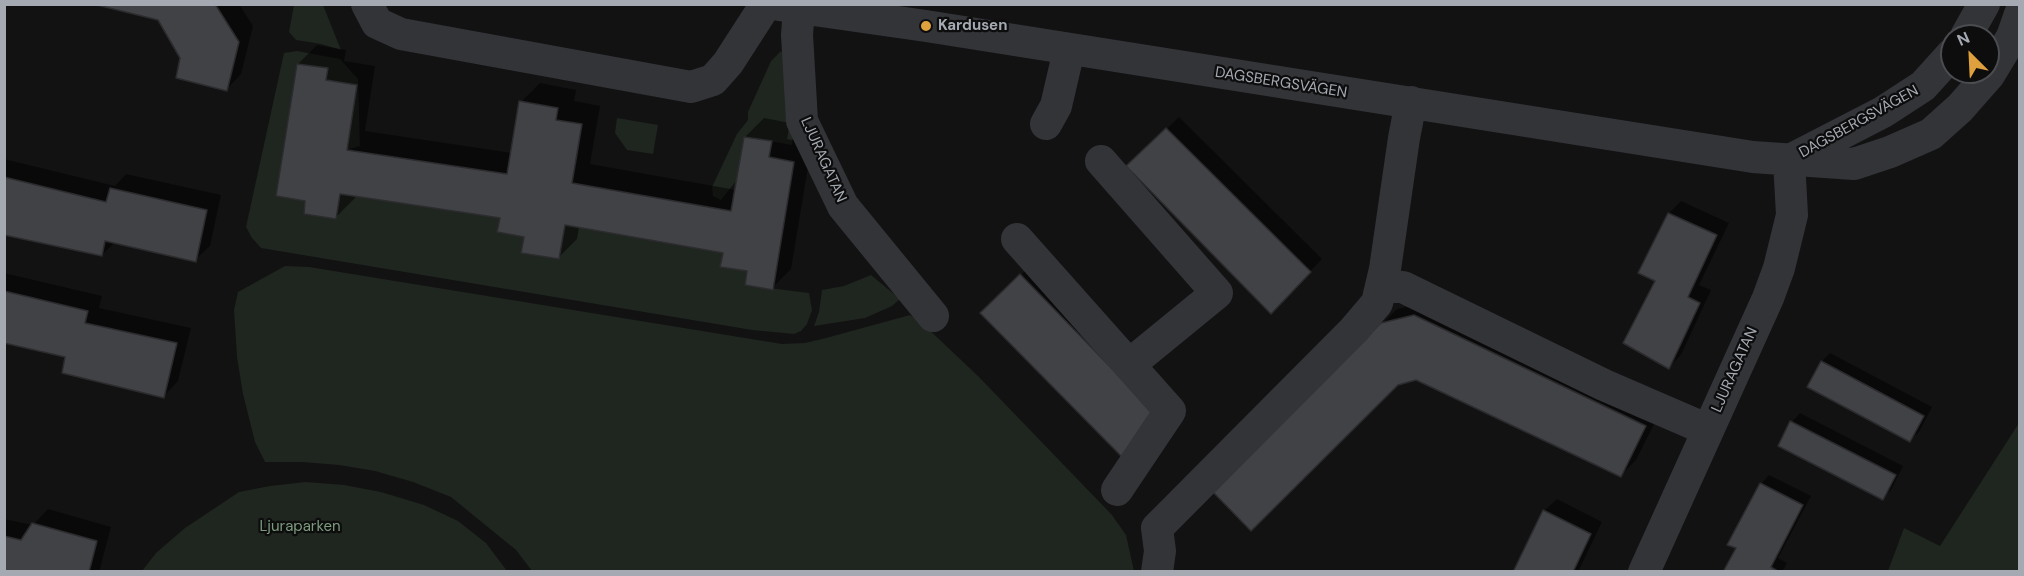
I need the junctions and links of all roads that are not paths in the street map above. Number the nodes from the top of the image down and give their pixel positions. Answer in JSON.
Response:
{"nodes":[{"id":1,"x":367,"y":4,"type":"edge"},
{"id":2,"x":766,"y":4,"type":"edge"},
{"id":3,"x":1984,"y":4,"type":"edge"},
{"id":4,"x":786,"y":6,"type":"edge"},
{"id":5,"x":2019,"y":14,"type":"edge"},
{"id":6,"x":1973,"y":24,"type":"edge"},
{"id":7,"x":1069,"y":50,"type":"junction"},
{"id":8,"x":1940,"y":67,"type":"edge"},
{"id":9,"x":1411,"y":102,"type":"junction"},
{"id":10,"x":1046,"y":124,"type":"dead end"},
{"id":11,"x":1101,"y":161,"type":"dead end"},
{"id":12,"x":1789,"y":161,"type":"junction"},
{"id":13,"x":1017,"y":239,"type":"dead end"},
{"id":14,"x":1381,"y":287,"type":"junction"},
{"id":15,"x":933,"y":316,"type":"dead end"},
{"id":16,"x":1129,"y":365,"type":"junction"},
{"id":17,"x":1708,"y":430,"type":"junction"},
{"id":18,"x":1117,"y":490,"type":"dead end"},
{"id":19,"x":1157,"y":572,"type":"edge"},
{"id":20,"x":1644,"y":572,"type":"edge"}],
"edges":[{"from":1,"to":2,"type":"street"},
{"from":3,"to":6,"type":"street"},
{"from":4,"to":7,"type":"street","name":"DAGSBERGSVÄGEN"},
{"from":4,"to":15,"type":"street","name":"LJURAGATAN"},
{"from":5,"to":12,"type":"street","name":"DAGSBERGSVÄGEN"},
{"from":7,"to":9,"type":"street","name":"DAGSBERGSVÄGEN"},
{"from":7,"to":10,"type":"street"},
{"from":8,"to":12,"type":"street","name":"DAGSBERGSVÄGEN"},
{"from":9,"to":12,"type":"street","name":"DAGSBERGSVÄGEN"},
{"from":9,"to":14,"type":"street"},
{"from":11,"to":16,"type":"street"},
{"from":12,"to":17,"type":"street","name":"LJURAGATAN"},
{"from":13,"to":16,"type":"street"},
{"from":14,"to":17,"type":"street"},
{"from":14,"to":19,"type":"street"},
{"from":16,"to":18,"type":"street"},
{"from":17,"to":20,"type":"street","name":"LJURAGATAN"}]}
